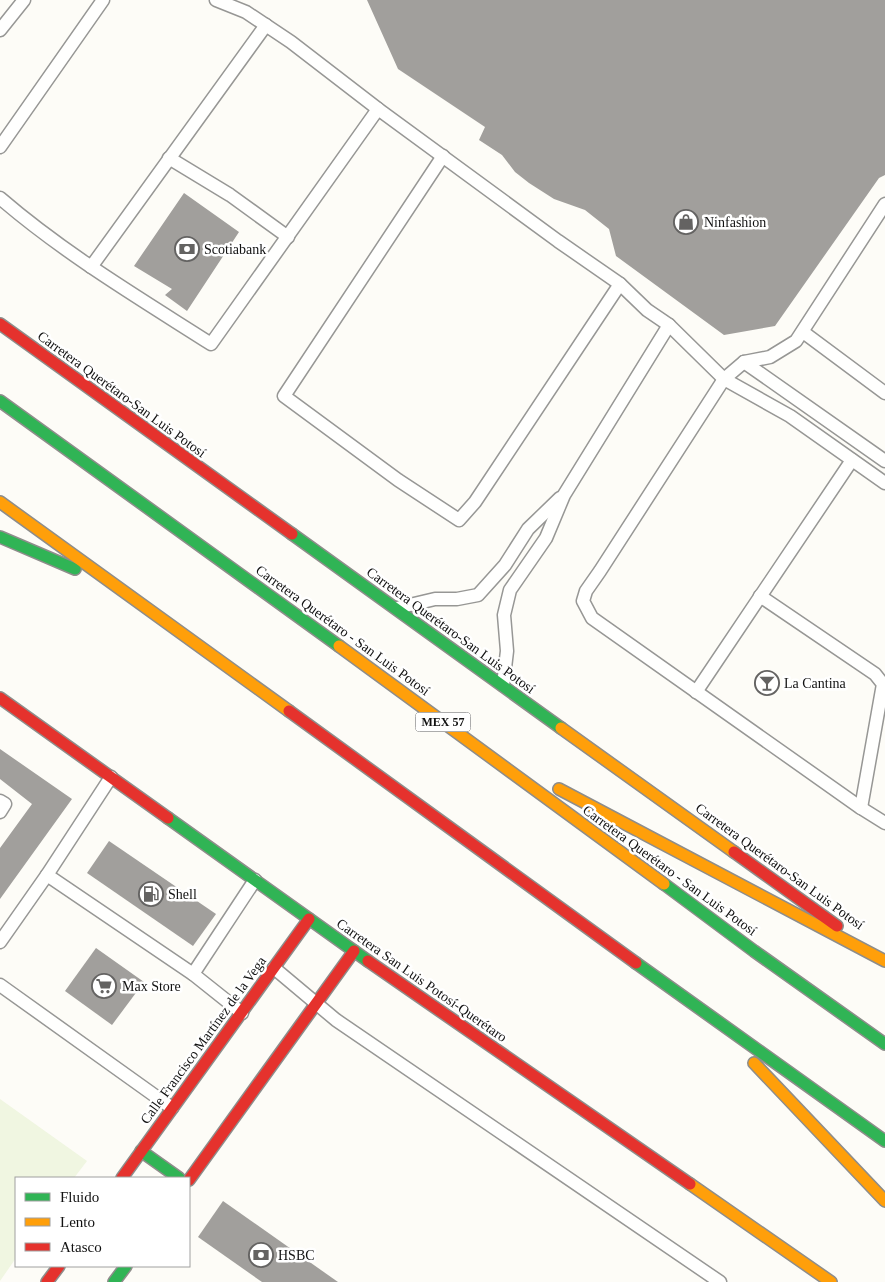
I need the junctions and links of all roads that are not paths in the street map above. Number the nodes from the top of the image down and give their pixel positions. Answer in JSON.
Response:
{"nodes":[{"id":1,"x":24,"y":0,"type":"edge"},
{"id":2,"x":103,"y":0,"type":"edge"},
{"id":3,"x":216,"y":0,"type":"edge"},
{"id":4,"x":266,"y":25,"type":"junction"},
{"id":5,"x":0,"y":30,"type":"edge"},
{"id":6,"x":378,"y":109,"type":"junction"},
{"id":7,"x":0,"y":147,"type":"edge"},
{"id":8,"x":443,"y":156,"type":"junction"},
{"id":9,"x":170,"y":158,"type":"junction"},
{"id":10,"x":0,"y":198,"type":"edge"},
{"id":11,"x":885,"y":204,"type":"edge"},
{"id":12,"x":288,"y":237,"type":"junction"},
{"id":13,"x":91,"y":267,"type":"junction"},
{"id":14,"x":620,"y":284,"type":"junction"},
{"id":15,"x":0,"y":324,"type":"edge"},
{"id":16,"x":668,"y":325,"type":"junction"},
{"id":17,"x":803,"y":332,"type":"junction"},
{"id":18,"x":744,"y":362,"type":"junction"},
{"id":19,"x":724,"y":379,"type":"junction"},
{"id":20,"x":885,"y":393,"type":"edge"},
{"id":21,"x":0,"y":401,"type":"edge"},
{"id":22,"x":852,"y":460,"type":"junction"},
{"id":23,"x":885,"y":461,"type":"edge"},
{"id":24,"x":885,"y":483,"type":"edge"},
{"id":25,"x":564,"y":495,"type":"junction"},
{"id":26,"x":0,"y":502,"type":"edge"},
{"id":27,"x":0,"y":537,"type":"edge"},
{"id":28,"x":121,"y":589,"type":"junction"},
{"id":29,"x":760,"y":596,"type":"junction"},
{"id":30,"x":396,"y":608,"type":"junction"},
{"id":31,"x":503,"y":685,"type":"junction"},
{"id":32,"x":696,"y":692,"type":"junction"},
{"id":33,"x":0,"y":698,"type":"edge"},
{"id":34,"x":480,"y":748,"type":"junction"},
{"id":35,"x":111,"y":777,"type":"junction"},
{"id":36,"x":0,"y":801,"type":"edge"},
{"id":37,"x":861,"y":808,"type":"junction"},
{"id":38,"x":0,"y":812,"type":"edge"},
{"id":39,"x":885,"y":823,"type":"edge"},
{"id":40,"x":47,"y":875,"type":"junction"},
{"id":41,"x":255,"y":880,"type":"junction"},
{"id":42,"x":309,"y":919,"type":"junction"},
{"id":43,"x":0,"y":942,"type":"edge"},
{"id":44,"x":354,"y":951,"type":"junction"},
{"id":45,"x":885,"y":960,"type":"edge"},
{"id":46,"x":274,"y":968,"type":"junction"},
{"id":47,"x":193,"y":974,"type":"junction"},
{"id":48,"x":0,"y":985,"type":"edge"},
{"id":49,"x":317,"y":1004,"type":"junction"},
{"id":50,"x":242,"y":1013,"type":"junction"},
{"id":51,"x":712,"y":1018,"type":"junction"},
{"id":52,"x":885,"y":1044,"type":"edge"},
{"id":53,"x":172,"y":1108,"type":"junction"},
{"id":54,"x":885,"y":1140,"type":"edge"},
{"id":55,"x":141,"y":1151,"type":"junction"},
{"id":56,"x":123,"y":1177,"type":"edge"},
{"id":57,"x":178,"y":1177,"type":"edge"},
{"id":58,"x":190,"y":1179,"type":"edge"},
{"id":59,"x":885,"y":1201,"type":"edge"},
{"id":60,"x":58,"y":1267,"type":"edge"},
{"id":61,"x":125,"y":1267,"type":"edge"},
{"id":62,"x":48,"y":1282,"type":"edge"},
{"id":63,"x":114,"y":1282,"type":"edge"},
{"id":64,"x":720,"y":1282,"type":"edge"},
{"id":65,"x":831,"y":1282,"type":"edge"}],
"edges":[{"from":1,"to":5,"type":"lane"},
{"from":2,"to":7,"type":"lane"},
{"from":3,"to":4,"type":"lane"},
{"from":4,"to":6,"type":"lane"},
{"from":4,"to":9,"type":"lane"},
{"from":6,"to":8,"type":"lane"},
{"from":6,"to":12,"type":"lane"},
{"from":8,"to":14,"type":"lane"},
{"from":8,"to":14,"type":"lane"},
{"from":9,"to":12,"type":"lane"},
{"from":9,"to":13,"type":"lane"},
{"from":10,"to":13,"type":"lane"},
{"from":11,"to":17,"type":"lane"},
{"from":12,"to":13,"type":"lane"},
{"from":14,"to":16,"type":"lane"},
{"from":15,"to":30,"type":"main road","name":"Carretera Querétaro-San Luis Potosí"},
{"from":16,"to":19,"type":"lane"},
{"from":16,"to":25,"type":"lane"},
{"from":17,"to":18,"type":"lane"},
{"from":17,"to":20,"type":"lane"},
{"from":18,"to":19,"type":"lane"},
{"from":18,"to":23,"type":"lane"},
{"from":19,"to":22,"type":"lane"},
{"from":19,"to":32,"type":"lane"},
{"from":21,"to":34,"type":"main road","name":"Carretera Querétaro - San Luis Potosí","number":"MEX 57"},
{"from":22,"to":24,"type":"lane"},
{"from":22,"to":29,"type":"lane"},
{"from":25,"to":30,"type":"lane"},
{"from":25,"to":31,"type":"lane"},
{"from":26,"to":28,"type":"main road"},
{"from":27,"to":28,"type":"main road"},
{"from":28,"to":51,"type":"main road"},
{"from":29,"to":32,"type":"lane"},
{"from":29,"to":37,"type":"lane"},
{"from":30,"to":31,"type":"main road","name":"Carretera Querétaro-San Luis Potosí"},
{"from":31,"to":45,"type":"main road","name":"Carretera Querétaro-San Luis Potosí"},
{"from":32,"to":37,"type":"lane"},
{"from":33,"to":35,"type":"main road","name":"Carretera San Luis Potosí-Querétaro"},
{"from":34,"to":45,"type":"main road"},
{"from":34,"to":52,"type":"main road","name":"Carretera Querétaro - San Luis Potosí","number":"MEX 57"},
{"from":35,"to":40,"type":"lane"},
{"from":35,"to":41,"type":"main road","name":"Carretera San Luis Potosí-Querétaro"},
{"from":36,"to":38,"type":"lane"},
{"from":37,"to":39,"type":"lane"},
{"from":40,"to":43,"type":"lane"},
{"from":40,"to":47,"type":"lane"},
{"from":41,"to":42,"type":"main road","name":"Carretera San Luis Potosí-Querétaro"},
{"from":41,"to":47,"type":"lane"},
{"from":42,"to":44,"type":"main road","name":"Carretera San Luis Potosí-Querétaro"},
{"from":42,"to":46,"type":"main road","name":"Calle Francisco Martínez de la Vega"},
{"from":44,"to":49,"type":"main road"},
{"from":44,"to":65,"type":"main road","name":"Carretera San Luis Potosí-Querétaro"},
{"from":46,"to":49,"type":"lane"},
{"from":46,"to":50,"type":"main road","name":"Calle Francisco Martínez de la Vega"},
{"from":47,"to":50,"type":"lane"},
{"from":48,"to":53,"type":"lane"},
{"from":49,"to":58,"type":"main road"},
{"from":49,"to":64,"type":"lane"},
{"from":50,"to":53,"type":"main road","name":"Calle Francisco Martínez de la Vega"},
{"from":51,"to":54,"type":"main road"},
{"from":51,"to":59,"type":"main road"},
{"from":53,"to":55,"type":"main road","name":"Calle Francisco Martínez de la Vega"},
{"from":55,"to":56,"type":"main road","name":"Calle Francisco Martínez de la Vega"},
{"from":55,"to":57,"type":"main road"},
{"from":60,"to":62,"type":"main road"},
{"from":61,"to":63,"type":"main road"}]}
